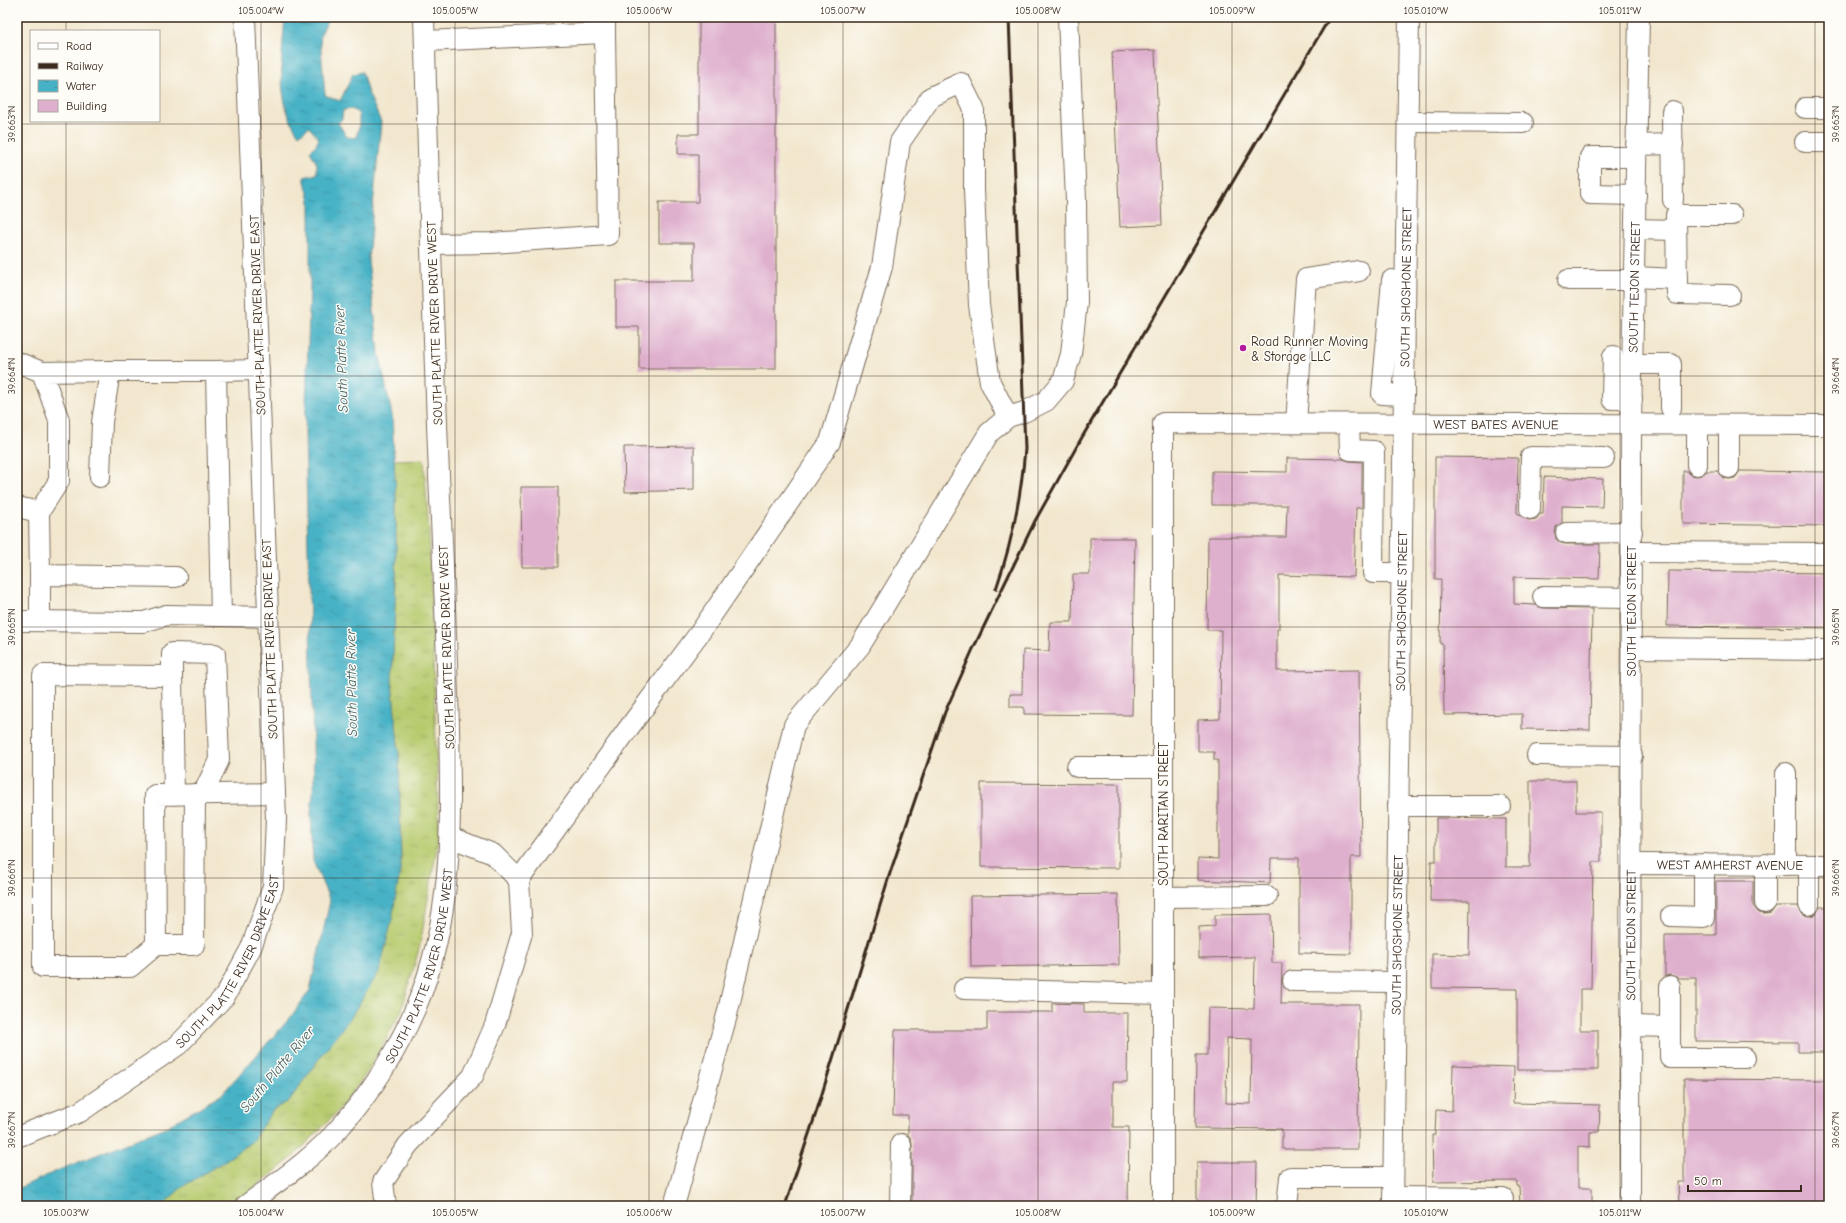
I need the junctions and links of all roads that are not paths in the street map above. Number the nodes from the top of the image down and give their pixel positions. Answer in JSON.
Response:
{"nodes":[{"id":1,"x":245,"y":17,"type":"edge"},
{"id":2,"x":424,"y":17,"type":"edge"},
{"id":3,"x":1068,"y":17,"type":"edge"},
{"id":4,"x":1409,"y":17,"type":"edge"},
{"id":5,"x":1639,"y":17,"type":"edge"},
{"id":6,"x":605,"y":25,"type":"edge"},
{"id":7,"x":425,"y":41,"type":"junction"},
{"id":8,"x":1805,"y":108,"type":"dead end"},
{"id":9,"x":1829,"y":108,"type":"edge"},
{"id":10,"x":1672,"y":111,"type":"dead end"},
{"id":11,"x":1408,"y":122,"type":"junction"},
{"id":12,"x":1523,"y":123,"type":"dead end"},
{"id":13,"x":1805,"y":142,"type":"dead end"},
{"id":14,"x":1829,"y":142,"type":"edge"},
{"id":15,"x":1673,"y":144,"type":"junction"},
{"id":16,"x":1636,"y":151,"type":"junction"},
{"id":17,"x":1636,"y":195,"type":"junction"},
{"id":18,"x":1673,"y":200,"type":"dead end"},
{"id":19,"x":1732,"y":215,"type":"dead end"},
{"id":20,"x":1635,"y":229,"type":"junction"},
{"id":21,"x":1676,"y":230,"type":"junction"},
{"id":22,"x":431,"y":244,"type":"junction"},
{"id":23,"x":1359,"y":271,"type":"dead end"},
{"id":24,"x":1676,"y":278,"type":"junction"},
{"id":25,"x":1634,"y":279,"type":"junction"},
{"id":26,"x":1392,"y":280,"type":"dead end"},
{"id":27,"x":1568,"y":280,"type":"dead end"},
{"id":28,"x":1730,"y":295,"type":"dead end"},
{"id":29,"x":1613,"y":356,"type":"dead end"},
{"id":30,"x":17,"y":362,"type":"edge"},
{"id":31,"x":1632,"y":364,"type":"junction"},
{"id":32,"x":259,"y":370,"type":"junction"},
{"id":33,"x":110,"y":371,"type":"junction"},
{"id":34,"x":216,"y":371,"type":"junction"},
{"id":35,"x":42,"y":372,"type":"junction"},
{"id":36,"x":1404,"y":395,"type":"junction"},
{"id":37,"x":1632,"y":399,"type":"junction"},
{"id":38,"x":1670,"y":408,"type":"dead end"},
{"id":39,"x":1008,"y":417,"type":"junction"},
{"id":40,"x":1163,"y":423,"type":"joint"},
{"id":41,"x":1296,"y":423,"type":"junction"},
{"id":42,"x":1349,"y":424,"type":"junction"},
{"id":43,"x":1403,"y":424,"type":"junction"},
{"id":44,"x":1551,"y":424,"type":"junction"},
{"id":45,"x":1631,"y":425,"type":"junction"},
{"id":46,"x":1697,"y":425,"type":"junction"},
{"id":47,"x":1729,"y":425,"type":"junction"},
{"id":48,"x":1829,"y":425,"type":"edge"},
{"id":49,"x":1551,"y":458,"type":"junction"},
{"id":50,"x":1604,"y":458,"type":"dead end"},
{"id":51,"x":1697,"y":465,"type":"dead end"},
{"id":52,"x":1729,"y":468,"type":"dead end"},
{"id":53,"x":100,"y":477,"type":"dead end"},
{"id":54,"x":17,"y":507,"type":"edge"},
{"id":55,"x":1530,"y":509,"type":"dead end"},
{"id":56,"x":39,"y":512,"type":"junction"},
{"id":57,"x":1632,"y":532,"type":"junction"},
{"id":58,"x":1566,"y":533,"type":"dead end"},
{"id":59,"x":1632,"y":552,"type":"junction"},
{"id":60,"x":1829,"y":553,"type":"edge"},
{"id":61,"x":1401,"y":573,"type":"junction"},
{"id":62,"x":40,"y":575,"type":"junction"},
{"id":63,"x":176,"y":577,"type":"dead end"},
{"id":64,"x":1543,"y":597,"type":"dead end"},
{"id":65,"x":1632,"y":598,"type":"junction"},
{"id":66,"x":221,"y":616,"type":"junction"},
{"id":67,"x":268,"y":617,"type":"junction"},
{"id":68,"x":17,"y":621,"type":"edge"},
{"id":69,"x":40,"y":621,"type":"junction"},
{"id":70,"x":1632,"y":648,"type":"junction"},
{"id":71,"x":1829,"y":650,"type":"edge"},
{"id":72,"x":172,"y":676,"type":"junction"},
{"id":73,"x":1537,"y":755,"type":"dead end"},
{"id":74,"x":1632,"y":756,"type":"junction"},
{"id":75,"x":1076,"y":767,"type":"dead end"},
{"id":76,"x":1163,"y":767,"type":"junction"},
{"id":77,"x":1786,"y":773,"type":"dead end"},
{"id":78,"x":275,"y":793,"type":"junction"},
{"id":79,"x":174,"y":794,"type":"junction"},
{"id":80,"x":199,"y":794,"type":"junction"},
{"id":81,"x":1398,"y":806,"type":"junction"},
{"id":82,"x":1500,"y":806,"type":"dead end"},
{"id":83,"x":450,"y":837,"type":"junction"},
{"id":84,"x":1632,"y":864,"type":"junction"},
{"id":85,"x":1704,"y":864,"type":"junction"},
{"id":86,"x":1764,"y":864,"type":"junction"},
{"id":87,"x":1786,"y":865,"type":"junction"},
{"id":88,"x":1809,"y":865,"type":"junction"},
{"id":89,"x":1829,"y":865,"type":"edge"},
{"id":90,"x":519,"y":880,"type":"junction"},
{"id":91,"x":1267,"y":896,"type":"dead end"},
{"id":92,"x":1163,"y":897,"type":"junction"},
{"id":93,"x":1764,"y":903,"type":"dead end"},
{"id":94,"x":1809,"y":905,"type":"dead end"},
{"id":95,"x":1671,"y":916,"type":"dead end"},
{"id":96,"x":156,"y":945,"type":"junction"},
{"id":97,"x":1293,"y":980,"type":"dead end"},
{"id":98,"x":1396,"y":982,"type":"junction"},
{"id":99,"x":1670,"y":986,"type":"dead end"},
{"id":100,"x":964,"y":988,"type":"dead end"},
{"id":101,"x":1163,"y":994,"type":"junction"},
{"id":102,"x":1631,"y":1026,"type":"junction"},
{"id":103,"x":1670,"y":1027,"type":"junction"},
{"id":104,"x":1745,"y":1058,"type":"dead end"},
{"id":105,"x":17,"y":1137,"type":"edge"},
{"id":106,"x":901,"y":1144,"type":"dead end"},
{"id":107,"x":1393,"y":1193,"type":"edge"},
{"id":108,"x":1502,"y":1198,"type":"dead end"},
{"id":109,"x":245,"y":1206,"type":"edge"},
{"id":110,"x":386,"y":1206,"type":"edge"},
{"id":111,"x":674,"y":1206,"type":"edge"},
{"id":112,"x":900,"y":1206,"type":"edge"},
{"id":113,"x":1163,"y":1206,"type":"edge"},
{"id":114,"x":1287,"y":1206,"type":"edge"},
{"id":115,"x":1630,"y":1206,"type":"edge"}],
"edges":[{"from":1,"to":32,"type":"street","name":"SOUTH PLATTE RIVER DRIVE EAST"},
{"from":2,"to":7,"type":"street","name":"SOUTH PLATTE RIVER DRIVE WEST"},
{"from":3,"to":39,"type":"street"},
{"from":4,"to":11,"type":"street","name":"SOUTH SHOSHONE STREET"},
{"from":5,"to":16,"type":"street","name":"SOUTH TEJON STREET"},
{"from":6,"to":7,"type":"street"},
{"from":6,"to":22,"type":"street"},
{"from":7,"to":22,"type":"street","name":"SOUTH PLATTE RIVER DRIVE WEST"},
{"from":8,"to":9,"type":"street"},
{"from":10,"to":15,"type":"street"},
{"from":11,"to":12,"type":"street"},
{"from":11,"to":36,"type":"street","name":"SOUTH SHOSHONE STREET"},
{"from":13,"to":14,"type":"street"},
{"from":15,"to":16,"type":"street"},
{"from":15,"to":18,"type":"street"},
{"from":16,"to":17,"type":"street","name":"SOUTH TEJON STREET"},
{"from":16,"to":17,"type":"street"},
{"from":17,"to":20,"type":"street","name":"SOUTH TEJON STREET"},
{"from":19,"to":21,"type":"street"},
{"from":20,"to":21,"type":"street"},
{"from":20,"to":25,"type":"street","name":"SOUTH TEJON STREET"},
{"from":21,"to":24,"type":"street"},
{"from":22,"to":83,"type":"street","name":"SOUTH PLATTE RIVER DRIVE WEST"},
{"from":23,"to":41,"type":"street"},
{"from":24,"to":25,"type":"street"},
{"from":24,"to":28,"type":"street"},
{"from":25,"to":27,"type":"street"},
{"from":25,"to":31,"type":"street","name":"SOUTH TEJON STREET"},
{"from":26,"to":36,"type":"street"},
{"from":29,"to":37,"type":"street"},
{"from":30,"to":35,"type":"street"},
{"from":31,"to":37,"type":"street","name":"SOUTH TEJON STREET"},
{"from":31,"to":38,"type":"street"},
{"from":32,"to":34,"type":"street"},
{"from":32,"to":67,"type":"street","name":"SOUTH PLATTE RIVER DRIVE EAST"},
{"from":33,"to":34,"type":"street"},
{"from":33,"to":35,"type":"street"},
{"from":33,"to":53,"type":"street"},
{"from":34,"to":66,"type":"street"},
{"from":35,"to":56,"type":"street"},
{"from":36,"to":43,"type":"street","name":"SOUTH SHOSHONE STREET"},
{"from":37,"to":45,"type":"street","name":"SOUTH TEJON STREET"},
{"from":39,"to":90,"type":"street"},
{"from":39,"to":111,"type":"street"},
{"from":40,"to":41,"type":"street","name":"WEST BATES AVENUE"},
{"from":40,"to":76,"type":"street","name":"SOUTH RARITAN STREET"},
{"from":41,"to":42,"type":"street","name":"WEST BATES AVENUE"},
{"from":42,"to":43,"type":"street","name":"WEST BATES AVENUE"},
{"from":42,"to":61,"type":"street"},
{"from":43,"to":44,"type":"street","name":"WEST BATES AVENUE"},
{"from":43,"to":61,"type":"street","name":"SOUTH SHOSHONE STREET"},
{"from":44,"to":45,"type":"street","name":"WEST BATES AVENUE"},
{"from":44,"to":49,"type":"street"},
{"from":45,"to":46,"type":"street","name":"WEST BATES AVENUE"},
{"from":45,"to":57,"type":"street","name":"SOUTH TEJON STREET"},
{"from":46,"to":47,"type":"street","name":"WEST BATES AVENUE"},
{"from":46,"to":51,"type":"street"},
{"from":47,"to":48,"type":"street","name":"WEST BATES AVENUE"},
{"from":47,"to":52,"type":"street"},
{"from":49,"to":50,"type":"street"},
{"from":49,"to":55,"type":"street"},
{"from":54,"to":56,"type":"street"},
{"from":56,"to":62,"type":"street"},
{"from":57,"to":58,"type":"street"},
{"from":57,"to":59,"type":"street","name":"SOUTH TEJON STREET"},
{"from":59,"to":60,"type":"street"},
{"from":59,"to":65,"type":"street","name":"SOUTH TEJON STREET"},
{"from":61,"to":81,"type":"street","name":"SOUTH SHOSHONE STREET"},
{"from":62,"to":63,"type":"street"},
{"from":62,"to":69,"type":"street"},
{"from":64,"to":65,"type":"street"},
{"from":65,"to":70,"type":"street","name":"SOUTH TEJON STREET"},
{"from":66,"to":67,"type":"street"},
{"from":66,"to":69,"type":"street"},
{"from":67,"to":78,"type":"street","name":"SOUTH PLATTE RIVER DRIVE EAST"},
{"from":68,"to":69,"type":"street"},
{"from":70,"to":71,"type":"street"},
{"from":70,"to":74,"type":"street","name":"SOUTH TEJON STREET"},
{"from":72,"to":79,"type":"street"},
{"from":72,"to":80,"type":"street"},
{"from":72,"to":96,"type":"street"},
{"from":73,"to":74,"type":"street"},
{"from":74,"to":84,"type":"street","name":"SOUTH TEJON STREET"},
{"from":75,"to":76,"type":"street"},
{"from":76,"to":92,"type":"street","name":"SOUTH RARITAN STREET"},
{"from":77,"to":87,"type":"street"},
{"from":78,"to":80,"type":"street"},
{"from":78,"to":105,"type":"street","name":"SOUTH PLATTE RIVER DRIVE EAST"},
{"from":79,"to":80,"type":"street"},
{"from":79,"to":96,"type":"street"},
{"from":80,"to":96,"type":"street"},
{"from":81,"to":82,"type":"street"},
{"from":81,"to":98,"type":"street","name":"SOUTH SHOSHONE STREET"},
{"from":83,"to":90,"type":"street"},
{"from":83,"to":109,"type":"street","name":"SOUTH PLATTE RIVER DRIVE WEST"},
{"from":84,"to":85,"type":"street","name":"WEST AMHERST AVENUE"},
{"from":84,"to":102,"type":"street","name":"SOUTH TEJON STREET"},
{"from":85,"to":86,"type":"street","name":"WEST AMHERST AVENUE"},
{"from":85,"to":95,"type":"street"},
{"from":86,"to":87,"type":"street","name":"WEST AMHERST AVENUE"},
{"from":86,"to":93,"type":"street"},
{"from":87,"to":88,"type":"street","name":"WEST AMHERST AVENUE"},
{"from":88,"to":89,"type":"street","name":"WEST AMHERST AVENUE"},
{"from":88,"to":94,"type":"street"},
{"from":90,"to":110,"type":"street"},
{"from":91,"to":92,"type":"street"},
{"from":92,"to":101,"type":"street","name":"SOUTH RARITAN STREET"},
{"from":97,"to":98,"type":"street"},
{"from":98,"to":107,"type":"street","name":"SOUTH SHOSHONE STREET"},
{"from":99,"to":103,"type":"street"},
{"from":100,"to":101,"type":"street"},
{"from":101,"to":113,"type":"street","name":"SOUTH RARITAN STREET"},
{"from":102,"to":103,"type":"street"},
{"from":102,"to":115,"type":"street","name":"SOUTH TEJON STREET"},
{"from":103,"to":104,"type":"street"},
{"from":106,"to":112,"type":"street"},
{"from":107,"to":108,"type":"street"},
{"from":107,"to":114,"type":"street"}]}
